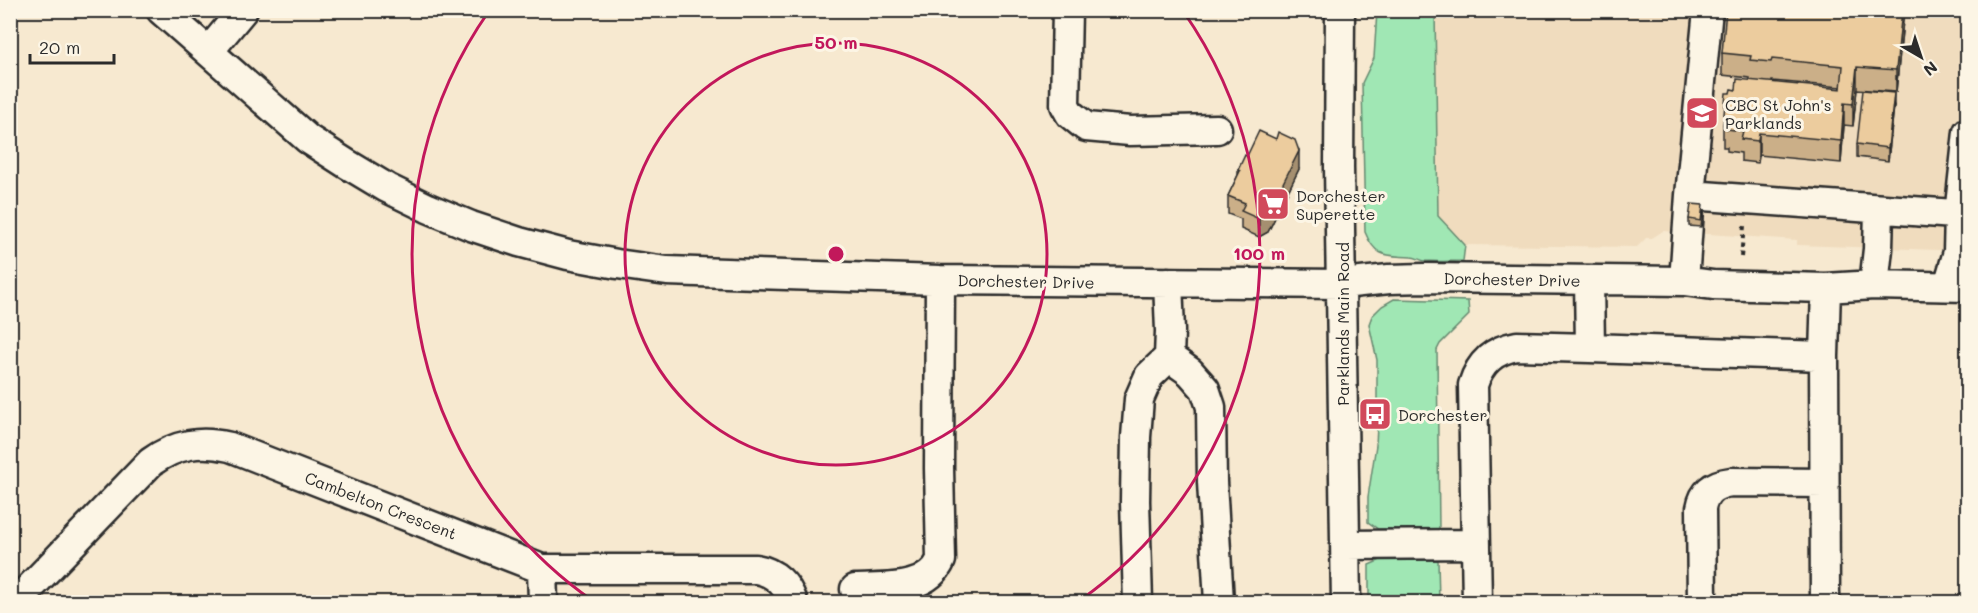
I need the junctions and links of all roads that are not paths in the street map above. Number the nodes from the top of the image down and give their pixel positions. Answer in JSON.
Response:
{"nodes":[{"id":1,"x":161,"y":10,"type":"edge"},
{"id":2,"x":243,"y":10,"type":"edge"},
{"id":3,"x":1067,"y":10,"type":"edge"},
{"id":4,"x":1340,"y":10,"type":"edge"},
{"id":5,"x":1708,"y":10,"type":"edge"},
{"id":6,"x":208,"y":51,"type":"junction"},
{"id":7,"x":1216,"y":129,"type":"dead end"},
{"id":8,"x":1968,"y":132,"type":"edge"},
{"id":9,"x":1690,"y":195,"type":"junction"},
{"id":10,"x":1879,"y":209,"type":"junction"},
{"id":11,"x":1964,"y":215,"type":"edge"},
{"id":12,"x":940,"y":280,"type":"junction"},
{"id":13,"x":1590,"y":280,"type":"junction"},
{"id":14,"x":1684,"y":281,"type":"junction"},
{"id":15,"x":1168,"y":282,"type":"junction"},
{"id":16,"x":1342,"y":285,"type":"junction"},
{"id":17,"x":1874,"y":285,"type":"junction"},
{"id":18,"x":1958,"y":286,"type":"edge"},
{"id":19,"x":1826,"y":288,"type":"junction"},
{"id":20,"x":1590,"y":348,"type":"junction"},
{"id":21,"x":1824,"y":356,"type":"junction"},
{"id":22,"x":1169,"y":357,"type":"junction"},
{"id":23,"x":1824,"y":483,"type":"junction"},
{"id":24,"x":1476,"y":544,"type":"junction"},
{"id":25,"x":1345,"y":545,"type":"junction"},
{"id":26,"x":542,"y":568,"type":"junction"},
{"id":27,"x":855,"y":588,"type":"dead end"},
{"id":28,"x":21,"y":601,"type":"edge"},
{"id":29,"x":543,"y":603,"type":"edge"},
{"id":30,"x":793,"y":603,"type":"edge"},
{"id":31,"x":1138,"y":603,"type":"edge"},
{"id":32,"x":1219,"y":603,"type":"edge"},
{"id":33,"x":1346,"y":603,"type":"edge"},
{"id":34,"x":1476,"y":603,"type":"edge"},
{"id":35,"x":1702,"y":603,"type":"edge"},
{"id":36,"x":1825,"y":603,"type":"edge"}],
"edges":[{"from":1,"to":6,"type":"street","name":"Dorchester Drive"},
{"from":2,"to":6,"type":"street"},
{"from":3,"to":7,"type":"street"},
{"from":4,"to":16,"type":"street","name":"Parklands Main Road"},
{"from":5,"to":9,"type":"street"},
{"from":6,"to":12,"type":"street","name":"Dorchester Drive"},
{"from":8,"to":11,"type":"street"},
{"from":9,"to":10,"type":"street"},
{"from":9,"to":14,"type":"street"},
{"from":10,"to":11,"type":"street"},
{"from":10,"to":17,"type":"street"},
{"from":11,"to":18,"type":"street"},
{"from":12,"to":15,"type":"street","name":"Dorchester Drive"},
{"from":12,"to":27,"type":"street"},
{"from":13,"to":14,"type":"street","name":"Dorchester Drive"},
{"from":13,"to":16,"type":"street","name":"Dorchester Drive"},
{"from":13,"to":20,"type":"street"},
{"from":14,"to":19,"type":"street","name":"Dorchester Drive"},
{"from":15,"to":16,"type":"street","name":"Dorchester Drive"},
{"from":15,"to":22,"type":"street"},
{"from":16,"to":25,"type":"street","name":"Parklands Main Road"},
{"from":17,"to":18,"type":"street","name":"Dorchester Drive"},
{"from":17,"to":19,"type":"street","name":"Dorchester Drive"},
{"from":19,"to":21,"type":"street"},
{"from":20,"to":21,"type":"street"},
{"from":20,"to":24,"type":"street"},
{"from":21,"to":23,"type":"street"},
{"from":22,"to":31,"type":"street"},
{"from":22,"to":32,"type":"street"},
{"from":23,"to":35,"type":"street"},
{"from":23,"to":36,"type":"street"},
{"from":24,"to":25,"type":"street"},
{"from":24,"to":34,"type":"street"},
{"from":25,"to":33,"type":"street","name":"Parklands Main Road"},
{"from":26,"to":28,"type":"street","name":"Cambelton Crescent"},
{"from":26,"to":29,"type":"street"},
{"from":26,"to":30,"type":"street","name":"Cambelton Crescent"}]}
